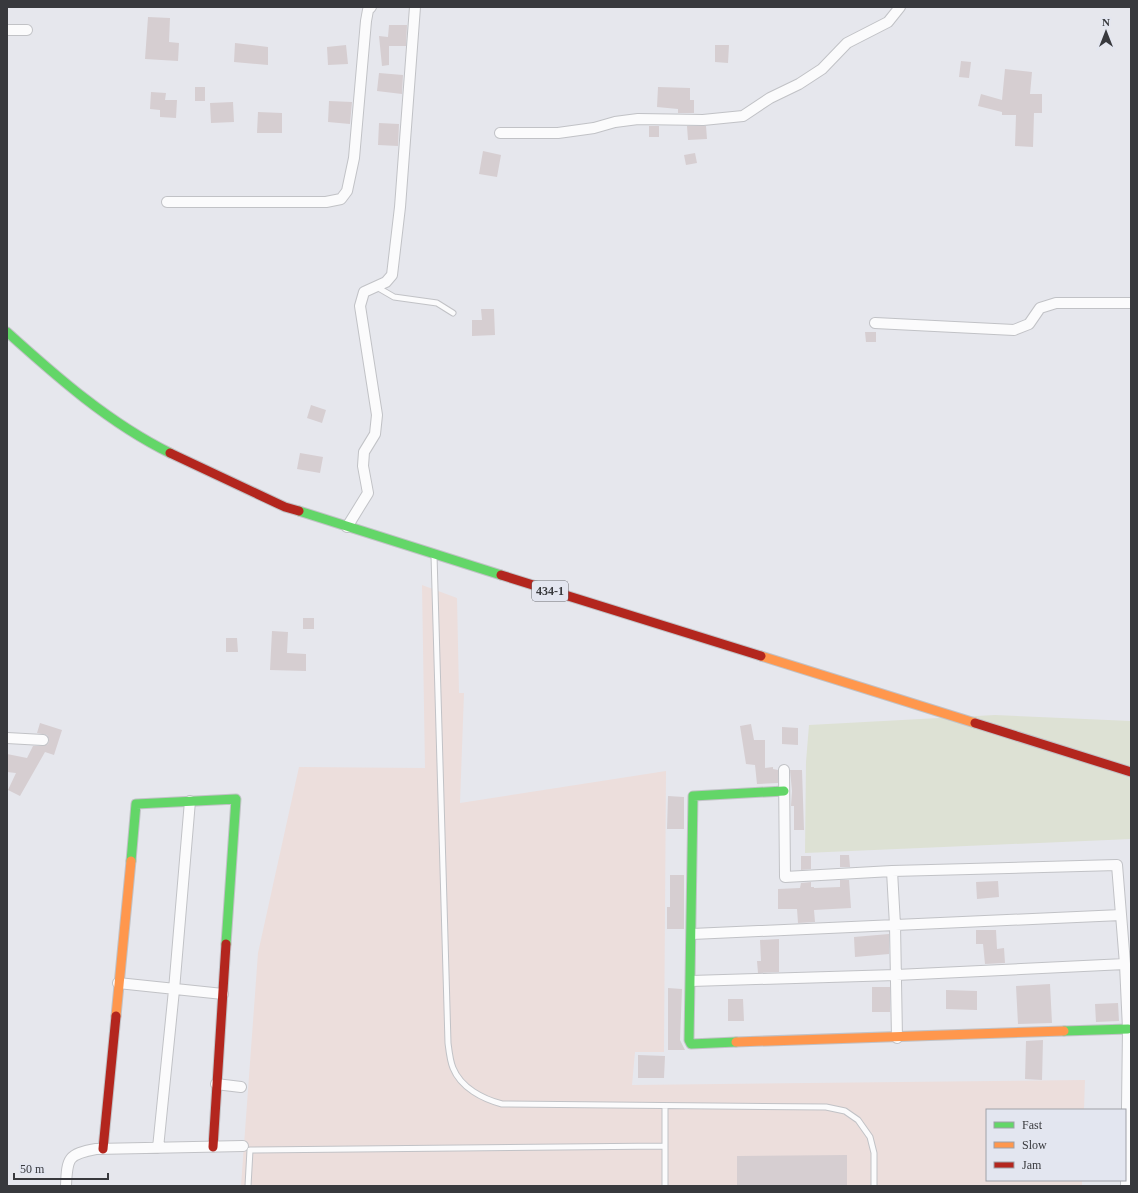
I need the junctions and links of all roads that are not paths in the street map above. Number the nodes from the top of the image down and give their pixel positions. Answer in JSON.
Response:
{"nodes":[{"id":1,"x":371,"y":7,"type":"edge"},
{"id":2,"x":415,"y":7,"type":"edge"},
{"id":3,"x":900,"y":7,"type":"edge"},
{"id":4,"x":7,"y":30,"type":"edge"},
{"id":5,"x":27,"y":30,"type":"dead end"},
{"id":6,"x":500,"y":133,"type":"dead end"},
{"id":7,"x":167,"y":202,"type":"dead end"},
{"id":8,"x":374,"y":286,"type":"junction"},
{"id":9,"x":1131,"y":302,"type":"edge"},
{"id":10,"x":453,"y":313,"type":"dead end"},
{"id":11,"x":875,"y":323,"type":"dead end"},
{"id":12,"x":7,"y":332,"type":"edge"},
{"id":13,"x":347,"y":527,"type":"junction"},
{"id":14,"x":434,"y":554,"type":"junction"},
{"id":15,"x":7,"y":738,"type":"edge"},
{"id":16,"x":43,"y":740,"type":"dead end"},
{"id":17,"x":784,"y":770,"type":"dead end"},
{"id":18,"x":1131,"y":772,"type":"edge"},
{"id":19,"x":784,"y":790,"type":"junction"},
{"id":20,"x":190,"y":801,"type":"junction"},
{"id":21,"x":892,"y":871,"type":"junction"},
{"id":22,"x":1120,"y":915,"type":"junction"},
{"id":23,"x":895,"y":925,"type":"junction"},
{"id":24,"x":692,"y":934,"type":"junction"},
{"id":25,"x":1125,"y":964,"type":"junction"},
{"id":26,"x":896,"y":975,"type":"junction"},
{"id":27,"x":691,"y":981,"type":"junction"},
{"id":28,"x":118,"y":983,"type":"junction"},
{"id":29,"x":174,"y":990,"type":"junction"},
{"id":30,"x":223,"y":994,"type":"junction"},
{"id":31,"x":1128,"y":1029,"type":"junction"},
{"id":32,"x":897,"y":1038,"type":"junction"},
{"id":33,"x":216,"y":1084,"type":"junction"},
{"id":34,"x":241,"y":1087,"type":"dead end"},
{"id":35,"x":665,"y":1106,"type":"junction"},
{"id":36,"x":242,"y":1146,"type":"dead end"},
{"id":37,"x":665,"y":1146,"type":"junction"},
{"id":38,"x":213,"y":1147,"type":"junction"},
{"id":39,"x":158,"y":1148,"type":"junction"},
{"id":40,"x":103,"y":1149,"type":"junction"},
{"id":41,"x":66,"y":1186,"type":"edge"},
{"id":42,"x":248,"y":1186,"type":"edge"},
{"id":43,"x":665,"y":1186,"type":"edge"},
{"id":44,"x":874,"y":1186,"type":"edge"},
{"id":45,"x":1126,"y":1186,"type":"edge"}],
"edges":[{"from":1,"to":7,"type":"street"},
{"from":2,"to":8,"type":"street"},
{"from":3,"to":6,"type":"street"},
{"from":4,"to":5,"type":"street"},
{"from":8,"to":10,"type":"lane"},
{"from":8,"to":13,"type":"street"},
{"from":9,"to":11,"type":"street"},
{"from":12,"to":13,"type":"street","number":"434-1"},
{"from":13,"to":14,"type":"street","number":"434-1"},
{"from":14,"to":18,"type":"street","number":"434-1"},
{"from":14,"to":35,"type":"lane"},
{"from":15,"to":16,"type":"street"},
{"from":17,"to":19,"type":"street"},
{"from":19,"to":21,"type":"street"},
{"from":19,"to":24,"type":"street"},
{"from":20,"to":28,"type":"street"},
{"from":20,"to":29,"type":"street"},
{"from":20,"to":30,"type":"street"},
{"from":21,"to":22,"type":"street"},
{"from":21,"to":23,"type":"street"},
{"from":22,"to":23,"type":"street"},
{"from":22,"to":25,"type":"street"},
{"from":23,"to":24,"type":"street"},
{"from":23,"to":26,"type":"street"},
{"from":24,"to":27,"type":"street"},
{"from":25,"to":26,"type":"street"},
{"from":25,"to":31,"type":"street"},
{"from":26,"to":27,"type":"street"},
{"from":26,"to":32,"type":"street"},
{"from":27,"to":32,"type":"street"},
{"from":28,"to":29,"type":"street"},
{"from":28,"to":40,"type":"street"},
{"from":29,"to":30,"type":"street"},
{"from":29,"to":39,"type":"street"},
{"from":30,"to":33,"type":"street"},
{"from":31,"to":32,"type":"street"},
{"from":31,"to":45,"type":"street"},
{"from":33,"to":34,"type":"street"},
{"from":33,"to":38,"type":"street"},
{"from":35,"to":37,"type":"lane"},
{"from":35,"to":44,"type":"lane"},
{"from":36,"to":38,"type":"street"},
{"from":37,"to":42,"type":"lane"},
{"from":37,"to":43,"type":"lane"},
{"from":38,"to":39,"type":"street"},
{"from":39,"to":40,"type":"street"},
{"from":40,"to":41,"type":"street"}]}
